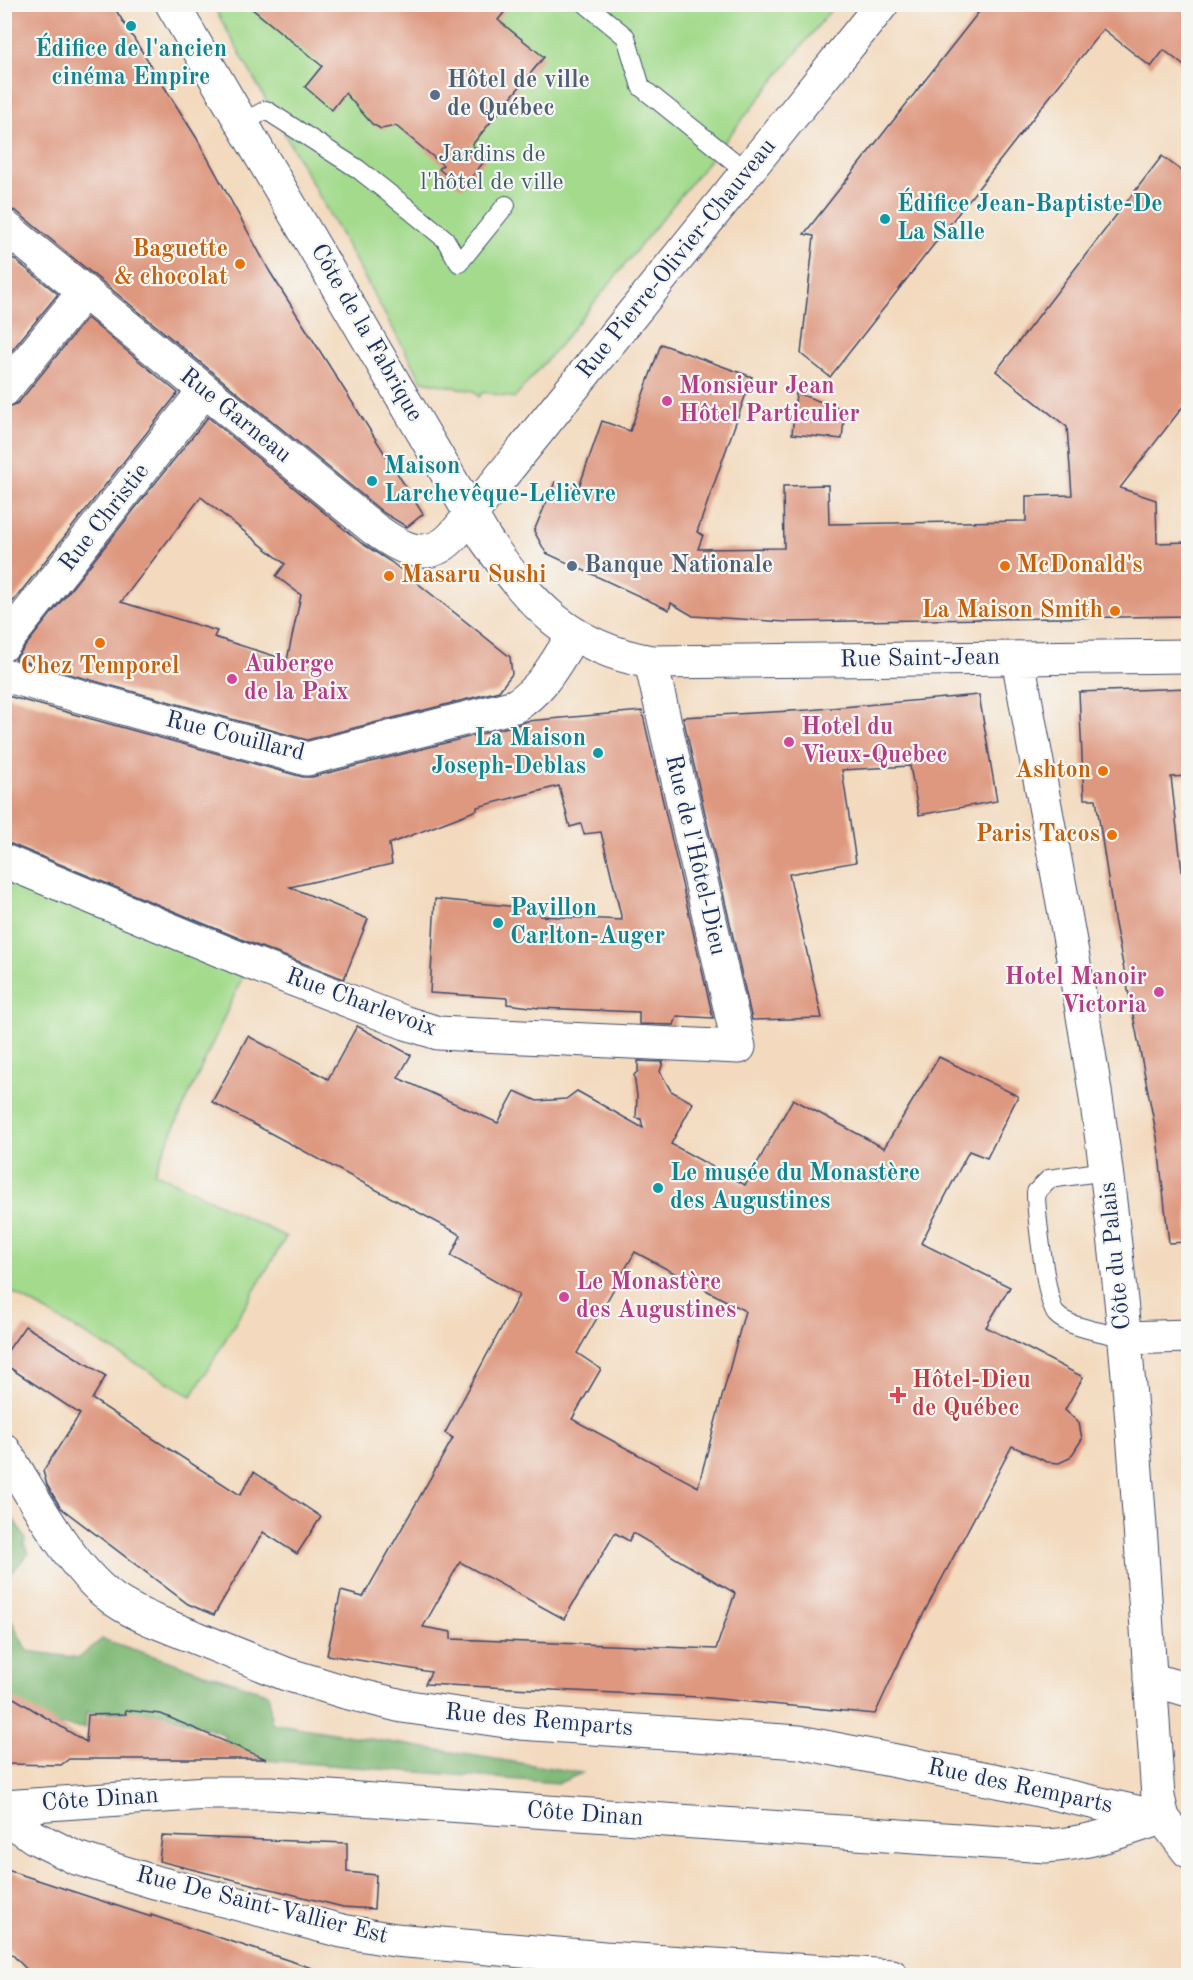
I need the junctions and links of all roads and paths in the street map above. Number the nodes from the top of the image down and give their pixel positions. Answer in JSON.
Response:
{"nodes":[{"id":1,"x":172,"y":4,"type":"edge"},
{"id":2,"x":586,"y":4,"type":"edge"},
{"id":3,"x":882,"y":4,"type":"edge"},
{"id":4,"x":242,"y":123,"type":"junction"},
{"id":5,"x":747,"y":172,"type":"junction"},
{"id":6,"x":506,"y":205,"type":"dead end"},
{"id":7,"x":4,"y":226,"type":"edge"},
{"id":8,"x":84,"y":292,"type":"junction"},
{"id":9,"x":4,"y":390,"type":"edge"},
{"id":10,"x":204,"y":391,"type":"junction"},
{"id":11,"x":472,"y":513,"type":"junction"},
{"id":12,"x":574,"y":634,"type":"junction"},
{"id":13,"x":4,"y":644,"type":"edge"},
{"id":14,"x":1188,"y":656,"type":"edge"},
{"id":15,"x":1018,"y":658,"type":"junction"},
{"id":16,"x":651,"y":662,"type":"junction"},
{"id":17,"x":4,"y":675,"type":"edge"},
{"id":18,"x":4,"y":861,"type":"edge"},
{"id":19,"x":739,"y":1047,"type":"joint"},
{"id":20,"x":1106,"y":1171,"type":"junction"},
{"id":21,"x":1188,"y":1336,"type":"edge"},
{"id":22,"x":1126,"y":1338,"type":"junction"},
{"id":23,"x":4,"y":1450,"type":"edge"},
{"id":24,"x":1150,"y":1679,"type":"junction"},
{"id":25,"x":1188,"y":1690,"type":"edge"},
{"id":26,"x":4,"y":1807,"type":"edge"},
{"id":27,"x":4,"y":1816,"type":"edge"},
{"id":28,"x":1162,"y":1818,"type":"junction"},
{"id":29,"x":1188,"y":1851,"type":"edge"},
{"id":30,"x":603,"y":1967,"type":"edge"},
{"id":31,"x":856,"y":1974,"type":"edge"},
{"id":32,"x":892,"y":1976,"type":"edge"}],
"edges":[{"from":1,"to":4,"type":"street","name":"Côte de la Fabrique"},
{"from":2,"to":5,"type":"lane"},
{"from":3,"to":5,"type":"street","name":"Rue Pierre-Olivier-Chauveau"},
{"from":4,"to":6,"type":"lane"},
{"from":4,"to":11,"type":"street","name":"Côte de la Fabrique"},
{"from":5,"to":11,"type":"street","name":"Rue Pierre-Olivier-Chauveau"},
{"from":7,"to":8,"type":"street","name":"Rue Garneau"},
{"from":8,"to":9,"type":"street"},
{"from":8,"to":10,"type":"street","name":"Rue Garneau"},
{"from":10,"to":11,"type":"street","name":"Rue Garneau"},
{"from":10,"to":13,"type":"street","name":"Rue Christie"},
{"from":11,"to":12,"type":"street","name":"Côte de la Fabrique"},
{"from":12,"to":16,"type":"street","name":"Côte de la Fabrique"},
{"from":12,"to":17,"type":"street","name":"Rue Couillard"},
{"from":14,"to":15,"type":"street","name":"Rue Saint-Jean"},
{"from":15,"to":16,"type":"street","name":"Rue Saint-Jean"},
{"from":15,"to":20,"type":"street","name":"Côte du Palais"},
{"from":16,"to":19,"type":"street","name":"Rue de l'Hôtel-Dieu"},
{"from":18,"to":19,"type":"street","name":"Rue Charlevoix"},
{"from":20,"to":22,"type":"street","name":"Côte du Palais"},
{"from":20,"to":22,"type":"lane"},
{"from":21,"to":22,"type":"street"},
{"from":22,"to":24,"type":"street","name":"Côte du Palais"},
{"from":23,"to":28,"type":"street","name":"Rue des Remparts"},
{"from":24,"to":25,"type":"street"},
{"from":24,"to":28,"type":"street","name":"Côte du Palais"},
{"from":26,"to":28,"type":"street","name":"Côte Dinan"},
{"from":27,"to":30,"type":"street","name":"Rue De Saint-Vallier Est"},
{"from":28,"to":29,"type":"street","name":"Côte du Palais"},
{"from":30,"to":31,"type":"street","name":"Rue De Saint-Vallier Est"},
{"from":31,"to":32,"type":"street","name":"Rue De Saint-Vallier Est"}]}
